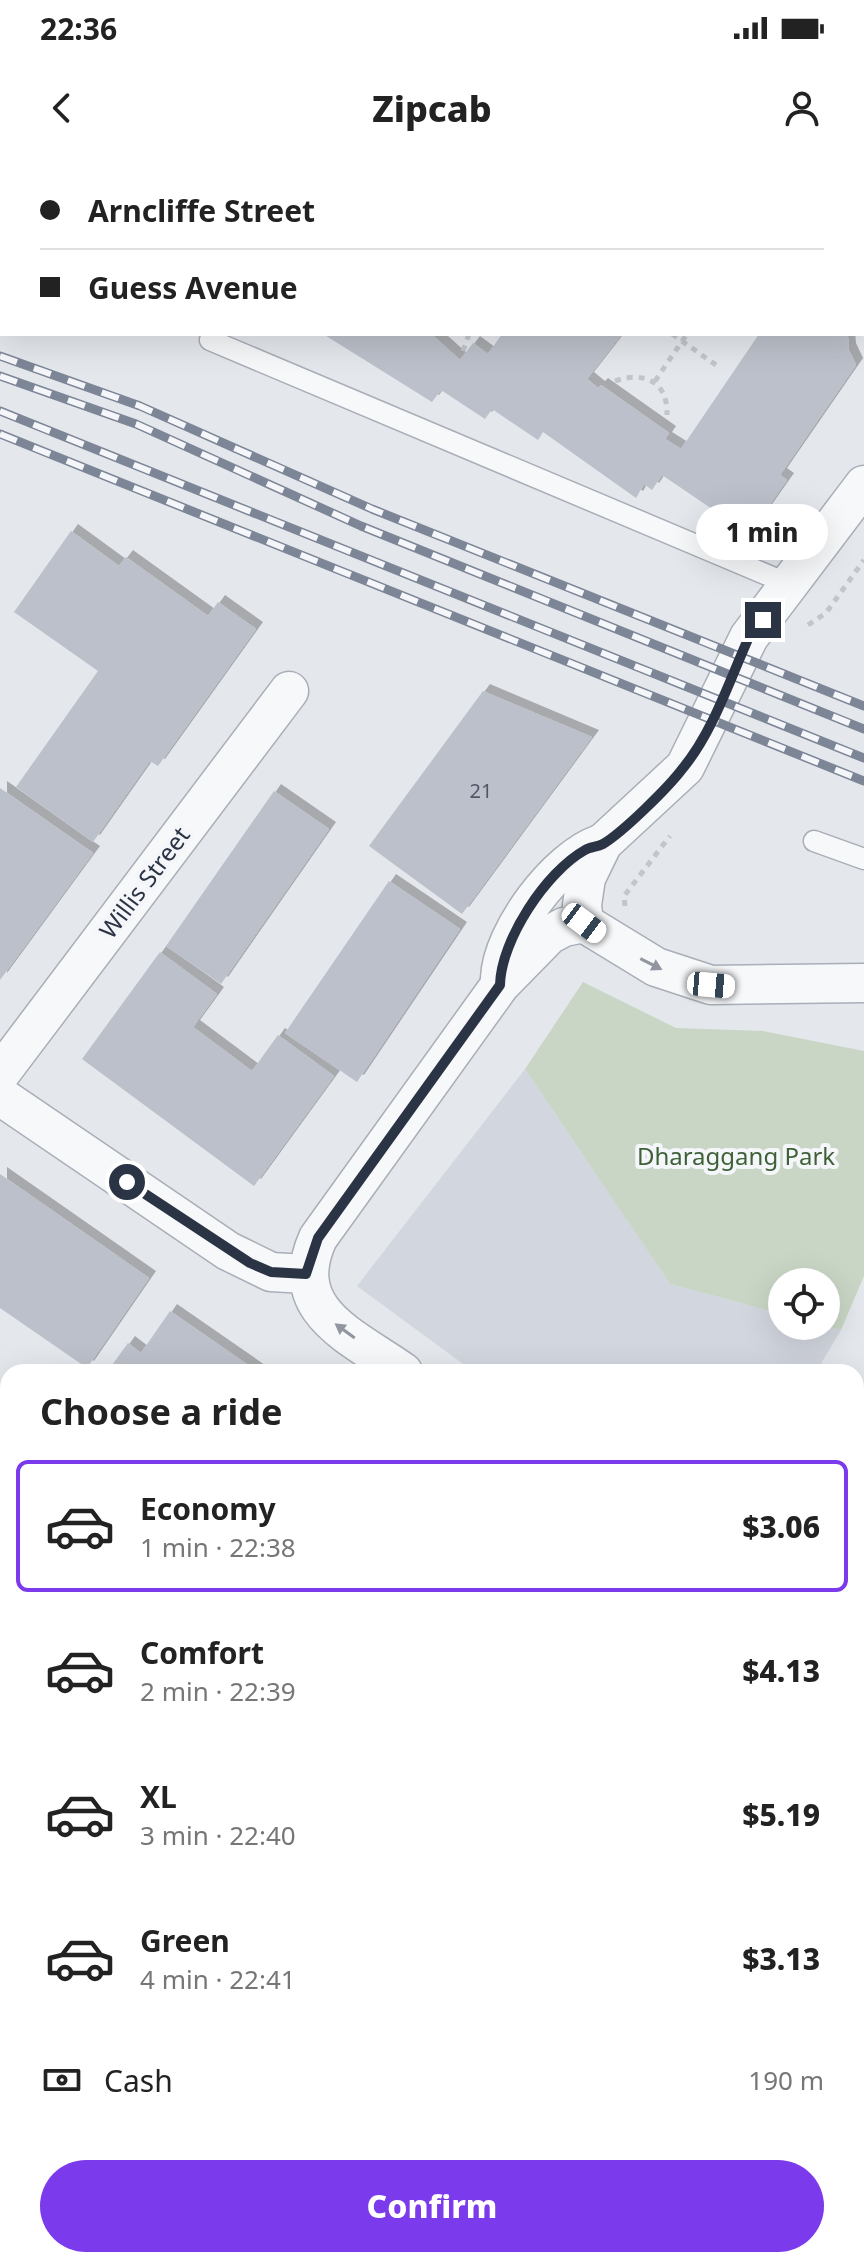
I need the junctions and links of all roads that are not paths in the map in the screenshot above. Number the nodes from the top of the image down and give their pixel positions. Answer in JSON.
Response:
{"nodes":[{"id":1,"x":210,"y":340,"type":"dead end"},
{"id":2,"x":864,"y":485,"type":"edge"},
{"id":3,"x":791,"y":585,"type":"junction"},
{"id":4,"x":289,"y":691,"type":"dead end"},
{"id":5,"x":814,"y":841,"type":"dead end"},
{"id":6,"x":603,"y":843,"type":"junction"},
{"id":7,"x":864,"y":859,"type":"edge"},
{"id":8,"x":584,"y":923,"type":"junction"},
{"id":9,"x":864,"y":983,"type":"edge"},
{"id":10,"x":500,"y":985,"type":"junction"},
{"id":11,"x":0,"y":1074,"type":"edge"},
{"id":12,"x":0,"y":1096,"type":"edge"},
{"id":13,"x":306,"y":1274,"type":"junction"},
{"id":14,"x":392,"y":1364,"type":"edge"}],
"edges":[{"from":1,"to":3,"type":"lane"},
{"from":2,"to":3,"type":"street"},
{"from":3,"to":6,"type":"street"},
{"from":4,"to":11,"type":"street","name":"Willis Street"},
{"from":5,"to":7,"type":"lane"},
{"from":6,"to":8,"type":"street"},
{"from":6,"to":10,"type":"street"},
{"from":8,"to":9,"type":"street","one_way":true},
{"from":8,"to":10,"type":"street"},
{"from":10,"to":13,"type":"street"},
{"from":12,"to":13,"type":"street"},
{"from":14,"to":13,"type":"street","one_way":true}]}
